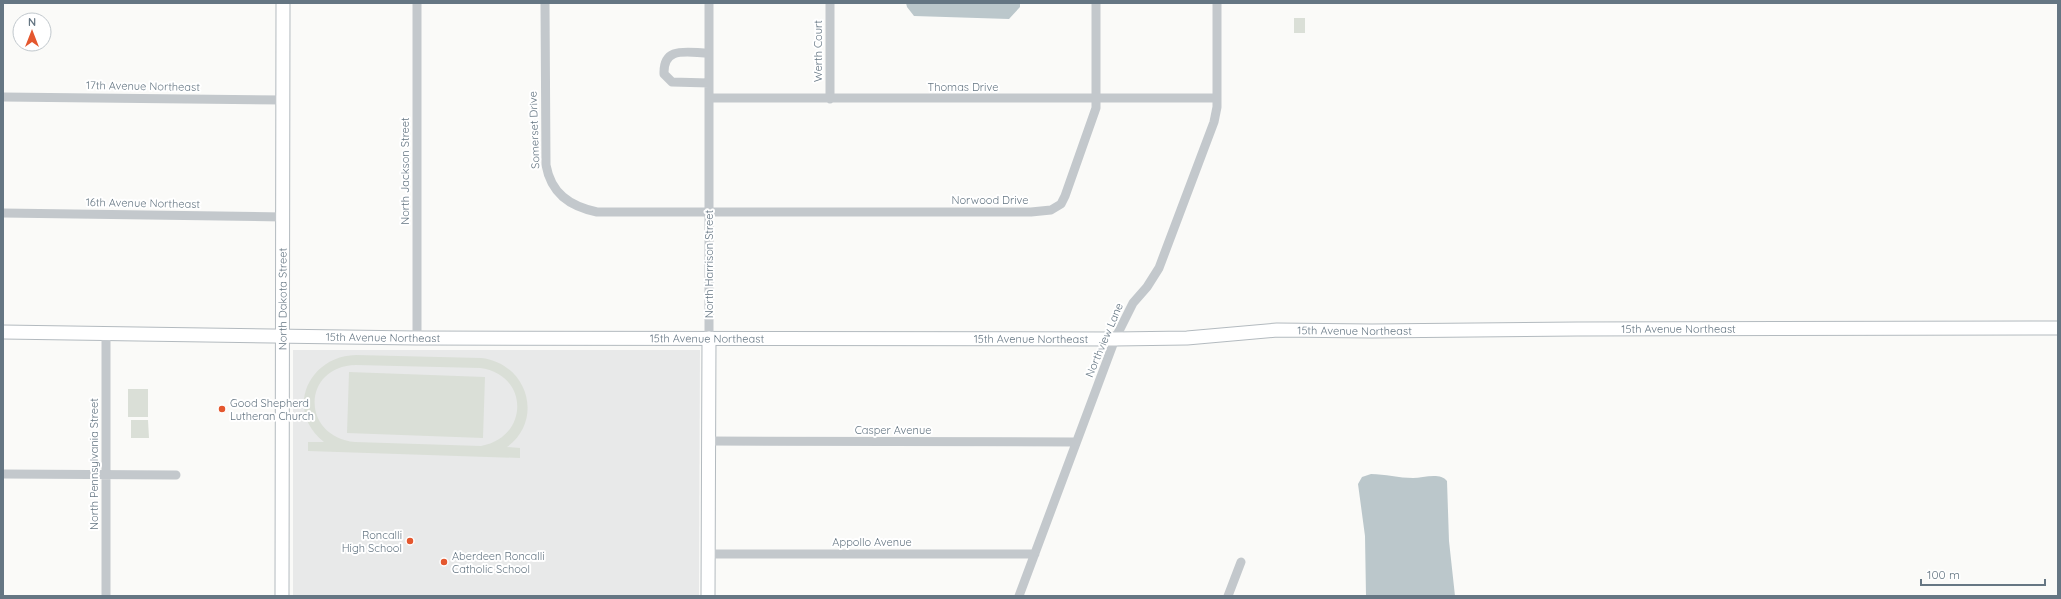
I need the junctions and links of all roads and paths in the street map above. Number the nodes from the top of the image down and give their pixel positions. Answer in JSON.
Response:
{"nodes":[{"id":1,"x":283,"y":3,"type":"edge"},
{"id":2,"x":417,"y":3,"type":"edge"},
{"id":3,"x":545,"y":3,"type":"edge"},
{"id":4,"x":709,"y":3,"type":"edge"},
{"id":5,"x":830,"y":3,"type":"edge"},
{"id":6,"x":1096,"y":3,"type":"edge"},
{"id":7,"x":1217,"y":3,"type":"edge"},
{"id":8,"x":709,"y":53,"type":"junction"},
{"id":9,"x":709,"y":83,"type":"junction"},
{"id":10,"x":3,"y":97,"type":"edge"},
{"id":11,"x":709,"y":98,"type":"junction"},
{"id":12,"x":1097,"y":98,"type":"junction"},
{"id":13,"x":1217,"y":98,"type":"junction"},
{"id":14,"x":830,"y":99,"type":"junction"},
{"id":15,"x":283,"y":100,"type":"junction"},
{"id":16,"x":709,"y":212,"type":"junction"},
{"id":17,"x":3,"y":213,"type":"edge"},
{"id":18,"x":283,"y":217,"type":"junction"},
{"id":19,"x":2058,"y":328,"type":"edge"},
{"id":20,"x":3,"y":332,"type":"edge"},
{"id":21,"x":106,"y":333,"type":"junction"},
{"id":22,"x":282,"y":336,"type":"junction"},
{"id":23,"x":417,"y":338,"type":"junction"},
{"id":24,"x":709,"y":338,"type":"junction"},
{"id":25,"x":1115,"y":339,"type":"junction"},
{"id":26,"x":709,"y":441,"type":"junction"},
{"id":27,"x":1076,"y":442,"type":"junction"},
{"id":28,"x":3,"y":474,"type":"edge"},
{"id":29,"x":105,"y":474,"type":"junction"},
{"id":30,"x":176,"y":475,"type":"dead end"},
{"id":31,"x":708,"y":554,"type":"junction"},
{"id":32,"x":1035,"y":554,"type":"junction"},
{"id":33,"x":1241,"y":562,"type":"dead end"},
{"id":34,"x":106,"y":596,"type":"edge"},
{"id":35,"x":282,"y":596,"type":"edge"},
{"id":36,"x":708,"y":596,"type":"edge"},
{"id":37,"x":1019,"y":596,"type":"edge"},
{"id":38,"x":1228,"y":596,"type":"edge"}],
"edges":[{"from":1,"to":15,"type":"street","name":"North Dakota Street"},
{"from":2,"to":23,"type":"street","name":"North Jackson Street"},
{"from":3,"to":16,"type":"street","name":"Somerset Drive"},
{"from":4,"to":8,"type":"street","name":"North Harrison Street"},
{"from":5,"to":14,"type":"street","name":"Werth Court"},
{"from":6,"to":12,"type":"street","name":"Norwood Drive"},
{"from":7,"to":13,"type":"street","name":"Northview Lane"},
{"from":8,"to":9,"type":"street","name":"North Harrison Street"},
{"from":8,"to":9,"type":"street"},
{"from":9,"to":11,"type":"street","name":"North Harrison Street"},
{"from":10,"to":15,"type":"street","name":"17th Avenue Northeast"},
{"from":11,"to":14,"type":"street","name":"Thomas Drive"},
{"from":11,"to":16,"type":"street","name":"North Harrison Street"},
{"from":12,"to":13,"type":"street","name":"Thomas Drive"},
{"from":12,"to":14,"type":"street","name":"Thomas Drive"},
{"from":12,"to":16,"type":"street","name":"Norwood Drive"},
{"from":13,"to":25,"type":"street","name":"Northview Lane"},
{"from":15,"to":18,"type":"street","name":"North Dakota Street"},
{"from":16,"to":24,"type":"street","name":"North Harrison Street"},
{"from":17,"to":18,"type":"street","name":"16th Avenue Northeast"},
{"from":18,"to":22,"type":"street","name":"North Dakota Street"},
{"from":19,"to":25,"type":"street","name":"15th Avenue Northeast"},
{"from":20,"to":21,"type":"street","name":"15th Avenue Northeast"},
{"from":21,"to":22,"type":"street","name":"15th Avenue Northeast"},
{"from":21,"to":29,"type":"street","name":"North Pennsylvania Street"},
{"from":22,"to":23,"type":"street","name":"15th Avenue Northeast"},
{"from":22,"to":35,"type":"street","name":"North Dakota Street"},
{"from":23,"to":24,"type":"street","name":"15th Avenue Northeast"},
{"from":24,"to":25,"type":"street","name":"15th Avenue Northeast"},
{"from":24,"to":26,"type":"street","name":"North Harrison Street"},
{"from":25,"to":27,"type":"street","name":"Northview Lane"},
{"from":26,"to":27,"type":"street","name":"Casper Avenue"},
{"from":26,"to":31,"type":"street","name":"North Harrison Street"},
{"from":27,"to":32,"type":"street","name":"Northview Lane"},
{"from":28,"to":29,"type":"street"},
{"from":29,"to":30,"type":"street"},
{"from":29,"to":34,"type":"street","name":"North Pennsylvania Street"},
{"from":31,"to":32,"type":"street","name":"Appollo Avenue"},
{"from":31,"to":36,"type":"street","name":"North Harrison Street"},
{"from":32,"to":37,"type":"street","name":"Northview Lane"},
{"from":33,"to":38,"type":"street"}]}
